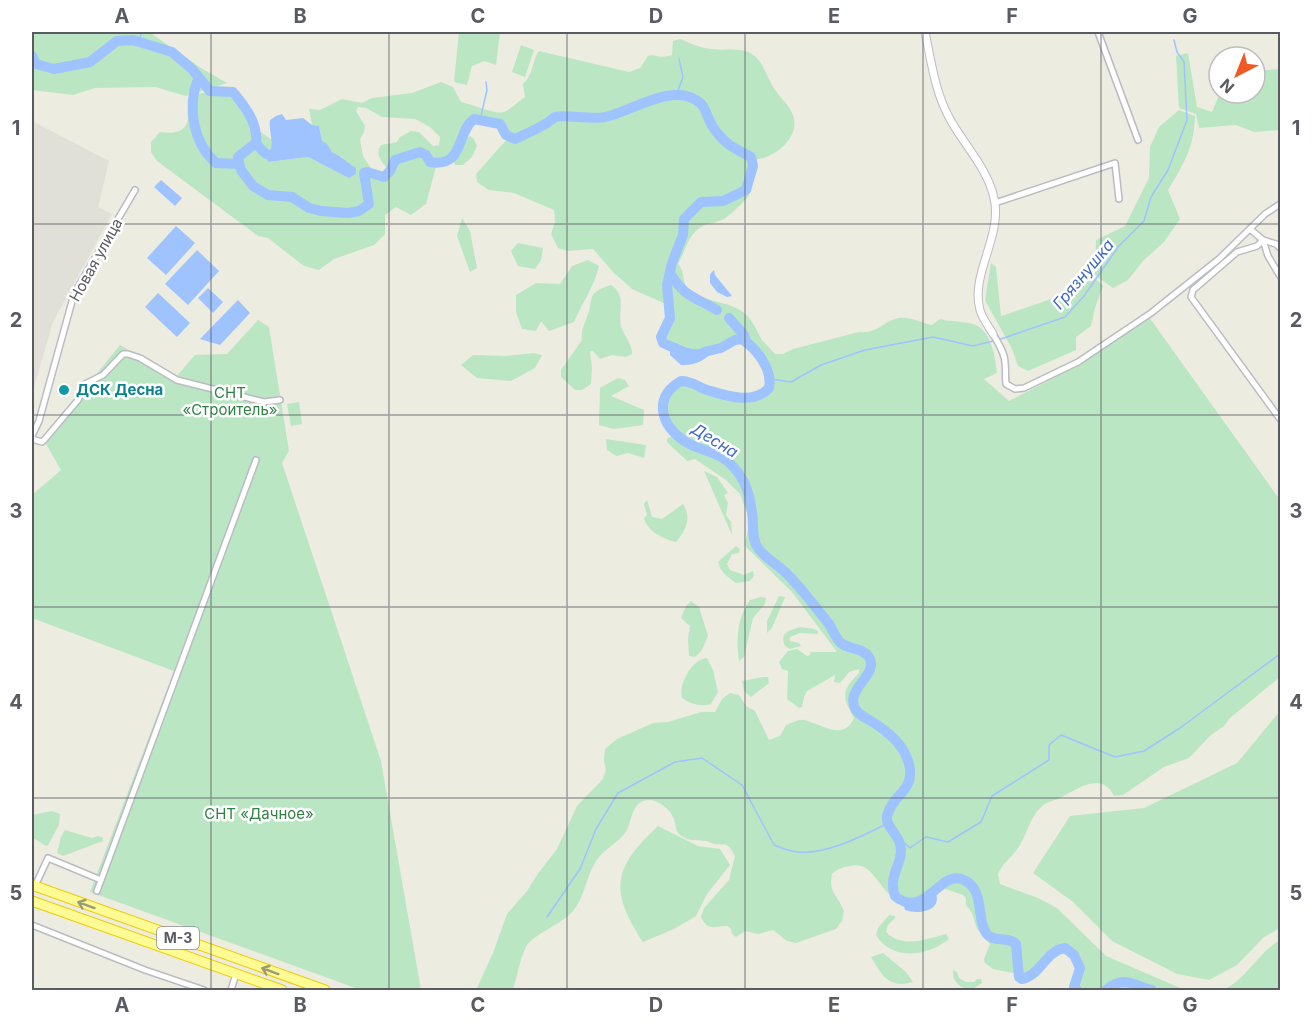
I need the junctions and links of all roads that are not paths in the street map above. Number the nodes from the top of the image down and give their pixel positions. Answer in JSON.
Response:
{"nodes":[{"id":1,"x":925,"y":32,"type":"edge"},
{"id":2,"x":1098,"y":32,"type":"edge"},
{"id":3,"x":1138,"y":140,"type":"dead end"},
{"id":4,"x":135,"y":189,"type":"dead end"},
{"id":5,"x":1119,"y":199,"type":"dead end"},
{"id":6,"x":995,"y":203,"type":"junction"},
{"id":7,"x":1281,"y":204,"type":"edge"},
{"id":8,"x":1250,"y":229,"type":"junction"},
{"id":9,"x":1263,"y":240,"type":"junction"},
{"id":10,"x":1281,"y":248,"type":"edge"},
{"id":11,"x":1281,"y":276,"type":"edge"},
{"id":12,"x":993,"y":334,"type":"joint"},
{"id":13,"x":280,"y":400,"type":"dead end"},
{"id":14,"x":1281,"y":419,"type":"edge"},
{"id":15,"x":32,"y":437,"type":"edge"},
{"id":16,"x":256,"y":460,"type":"dead end"},
{"id":17,"x":101,"y":880,"type":"junction"},
{"id":18,"x":33,"y":886,"type":"edge"},
{"id":19,"x":98,"y":891,"type":"dead end"},
{"id":20,"x":32,"y":901,"type":"edge"},
{"id":21,"x":32,"y":925,"type":"edge"},
{"id":22,"x":236,"y":974,"type":"junction"},
{"id":23,"x":204,"y":990,"type":"edge"},
{"id":24,"x":231,"y":990,"type":"edge"},
{"id":25,"x":282,"y":990,"type":"edge"},
{"id":26,"x":325,"y":990,"type":"edge"}],
"edges":[{"from":1,"to":6,"type":"street"},
{"from":2,"to":3,"type":"street"},
{"from":4,"to":15,"type":"street","name":"Новая улица"},
{"from":5,"to":6,"type":"street"},
{"from":6,"to":12,"type":"street"},
{"from":7,"to":8,"type":"street"},
{"from":8,"to":9,"type":"street"},
{"from":8,"to":12,"type":"street"},
{"from":9,"to":10,"type":"street"},
{"from":9,"to":11,"type":"street"},
{"from":9,"to":14,"type":"street"},
{"from":13,"to":15,"type":"street"},
{"from":16,"to":17,"type":"street"},
{"from":17,"to":18,"type":"street"},
{"from":17,"to":19,"type":"street"},
{"from":26,"to":18,"type":"highway","number":"М-3","one_way":true},
{"from":20,"to":22,"type":"highway","number":"М-3"},
{"from":21,"to":23,"type":"street"},
{"from":22,"to":24,"type":"street"},
{"from":22,"to":25,"type":"highway","number":"М-3"}]}
